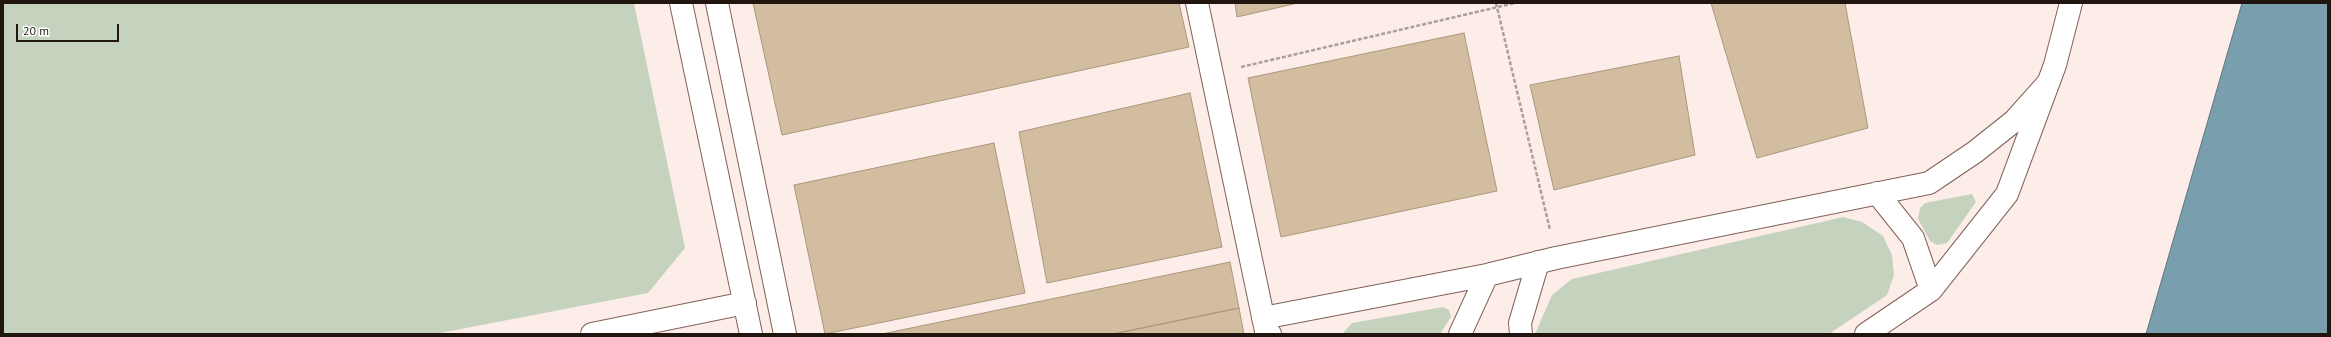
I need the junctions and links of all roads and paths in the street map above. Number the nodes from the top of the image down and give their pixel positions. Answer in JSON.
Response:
{"nodes":[{"id":1,"x":681,"y":3,"type":"edge"},
{"id":2,"x":717,"y":3,"type":"edge"},
{"id":3,"x":1197,"y":3,"type":"edge"},
{"id":4,"x":1496,"y":3,"type":"edge"},
{"id":5,"x":1515,"y":3,"type":"edge"},
{"id":6,"x":2071,"y":3,"type":"edge"},
{"id":7,"x":1497,"y":7,"type":"junction"},
{"id":8,"x":1212,"y":74,"type":"junction"},
{"id":9,"x":2048,"y":83,"type":"junction"},
{"id":10,"x":1878,"y":193,"type":"junction"},
{"id":11,"x":1547,"y":260,"type":"junction"},
{"id":12,"x":1487,"y":275,"type":"junction"},
{"id":13,"x":1931,"y":290,"type":"junction"},
{"id":14,"x":745,"y":303,"type":"junction"},
{"id":15,"x":1267,"y":326,"type":"edge"},
{"id":16,"x":592,"y":334,"type":"edge"},
{"id":17,"x":751,"y":334,"type":"edge"},
{"id":18,"x":785,"y":334,"type":"edge"},
{"id":19,"x":1460,"y":334,"type":"edge"},
{"id":20,"x":1521,"y":334,"type":"edge"},
{"id":21,"x":1866,"y":334,"type":"edge"}],
"edges":[{"from":1,"to":14,"type":"lane"},
{"from":2,"to":18,"type":"lane"},
{"from":3,"to":8,"type":"lane"},
{"from":4,"to":7,"type":"path"},
{"from":5,"to":7,"type":"path"},
{"from":6,"to":9,"type":"lane"},
{"from":7,"to":8,"type":"path"},
{"from":7,"to":11,"type":"path"},
{"from":8,"to":15,"type":"lane"},
{"from":9,"to":10,"type":"lane"},
{"from":9,"to":13,"type":"lane"},
{"from":10,"to":11,"type":"lane"},
{"from":10,"to":13,"type":"lane"},
{"from":11,"to":12,"type":"lane"},
{"from":11,"to":20,"type":"lane"},
{"from":12,"to":15,"type":"lane"},
{"from":12,"to":19,"type":"lane"},
{"from":13,"to":21,"type":"lane"},
{"from":14,"to":16,"type":"lane"},
{"from":14,"to":17,"type":"lane"}]}
